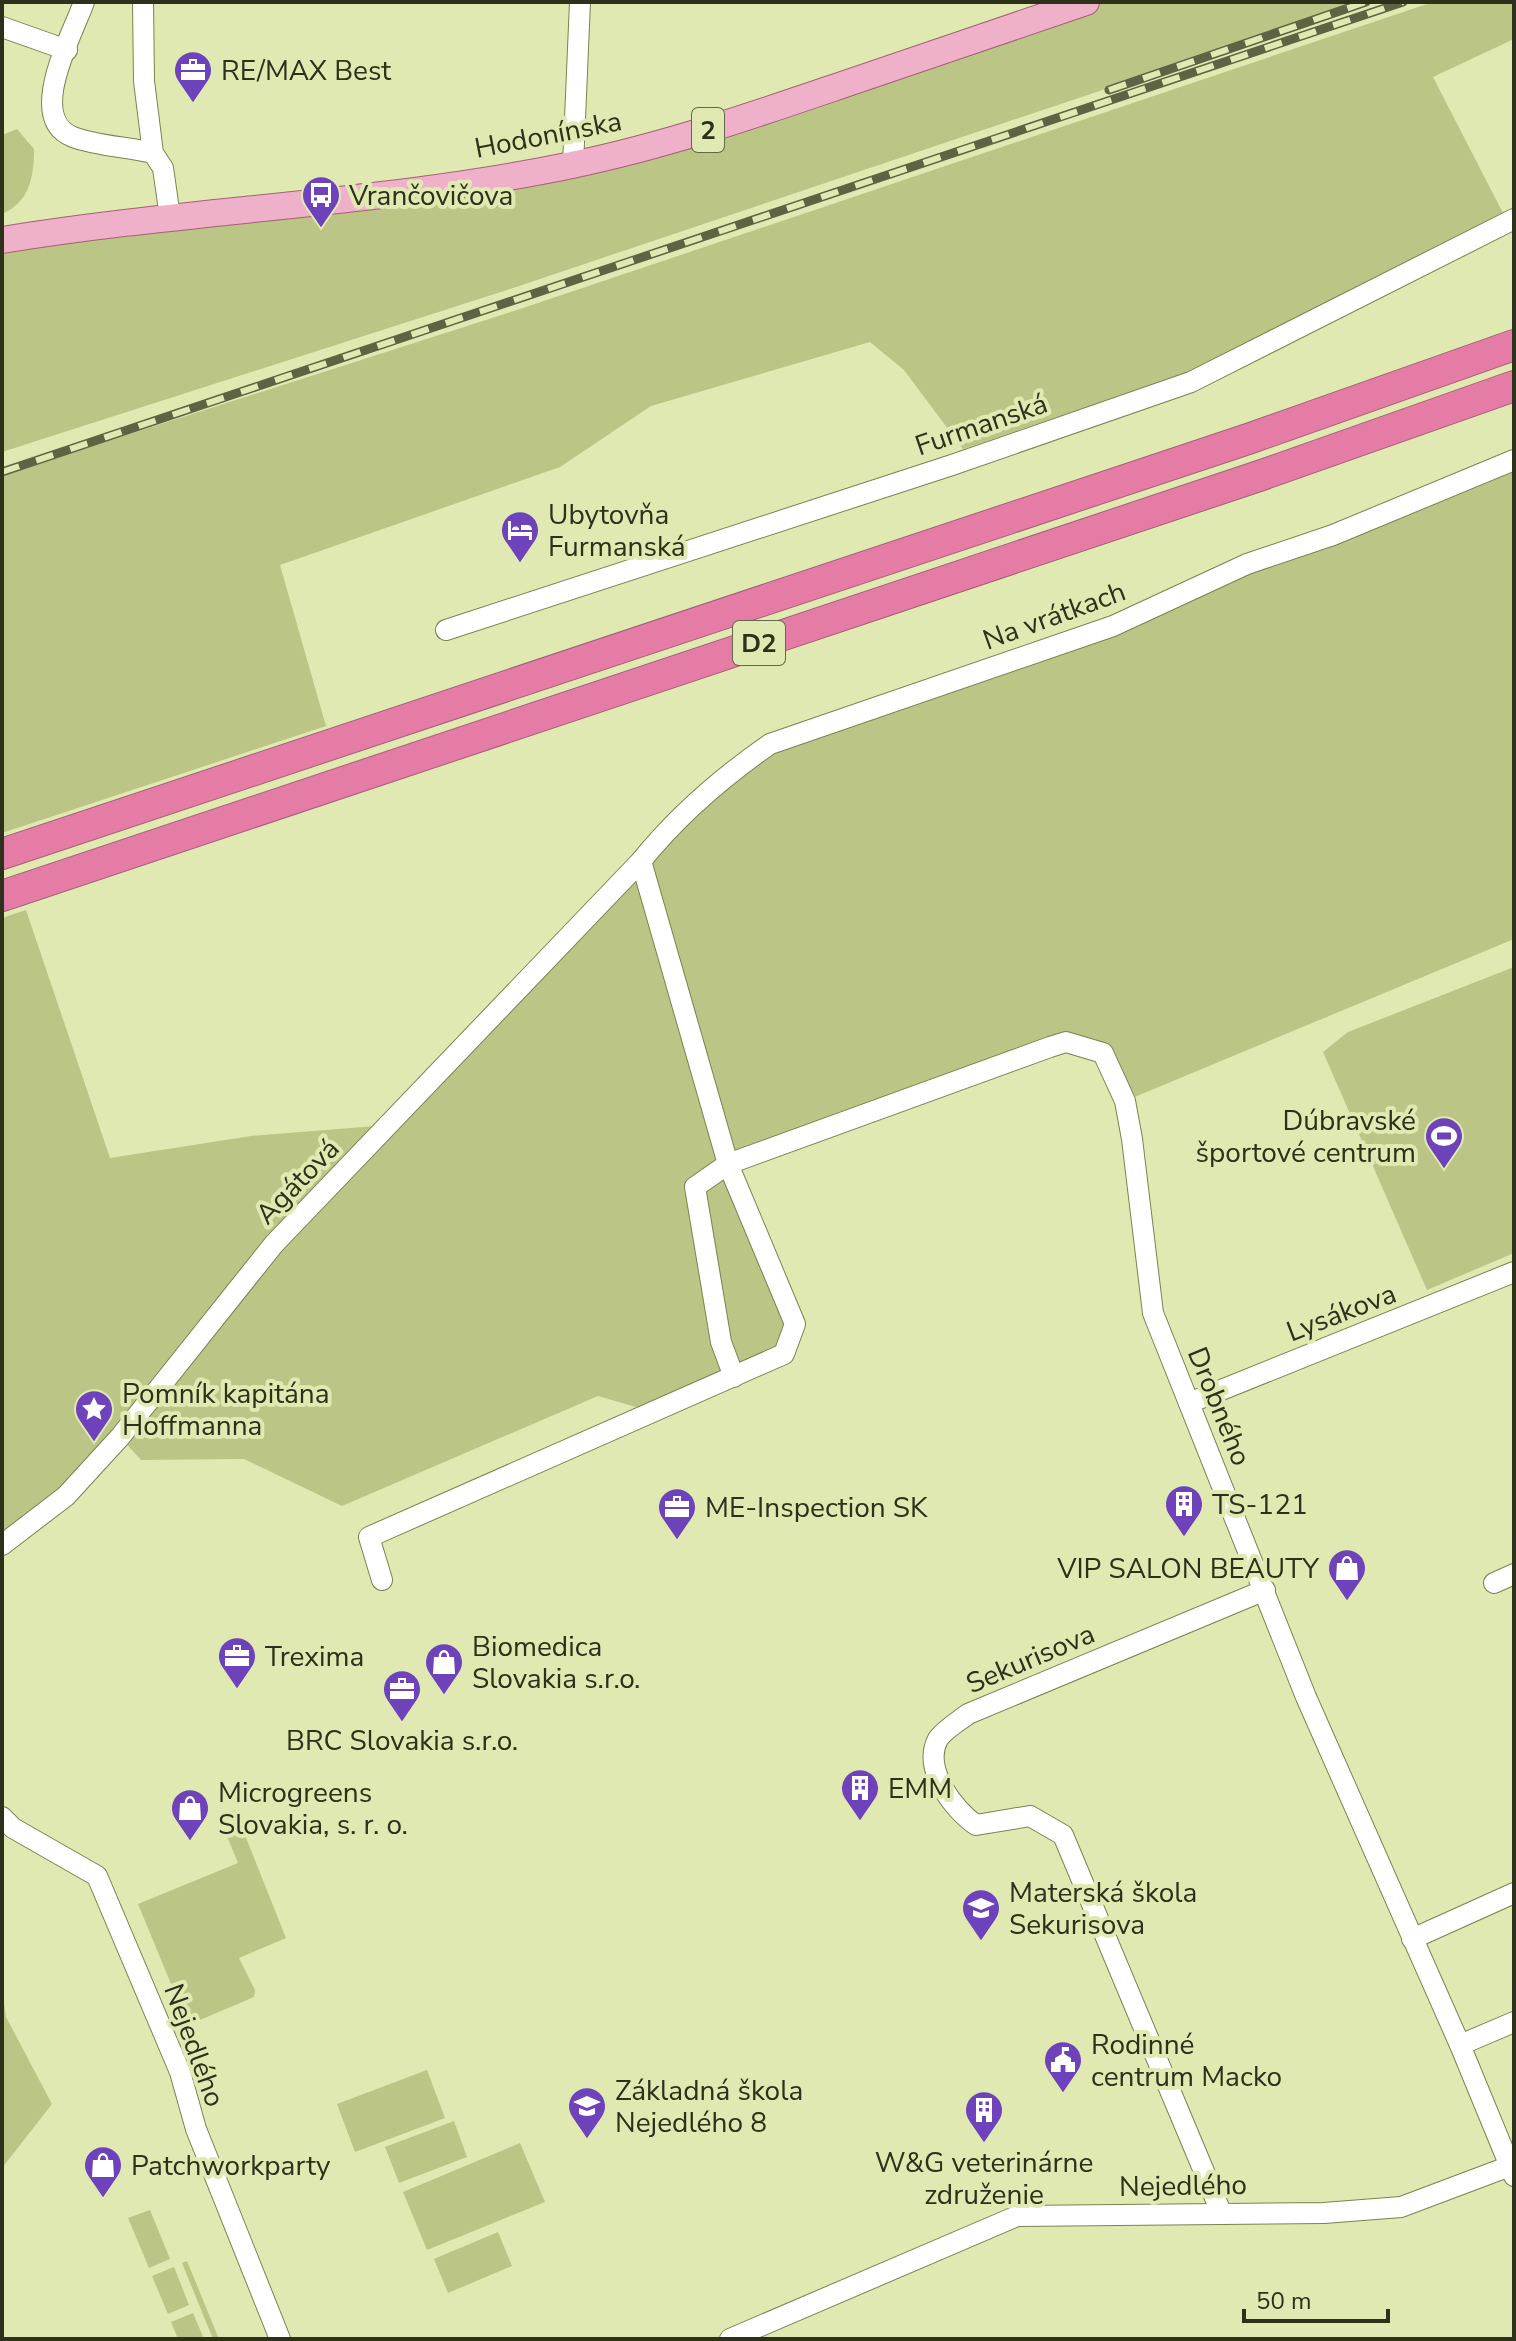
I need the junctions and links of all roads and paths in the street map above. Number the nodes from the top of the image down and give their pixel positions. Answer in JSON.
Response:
{"nodes":[{"id":1,"x":84,"y":2,"type":"edge"},
{"id":2,"x":143,"y":2,"type":"edge"},
{"id":3,"x":580,"y":2,"type":"edge"},
{"id":4,"x":1086,"y":2,"type":"edge"},
{"id":5,"x":2,"y":27,"type":"edge"},
{"id":6,"x":67,"y":50,"type":"junction"},
{"id":7,"x":153,"y":153,"type":"junction"},
{"id":8,"x":573,"y":165,"type":"junction"},
{"id":9,"x":170,"y":217,"type":"junction"},
{"id":10,"x":1514,"y":219,"type":"edge"},
{"id":11,"x":2,"y":240,"type":"edge"},
{"id":12,"x":1514,"y":345,"type":"edge"},
{"id":13,"x":1514,"y":386,"type":"edge"},
{"id":14,"x":1514,"y":460,"type":"edge"},
{"id":15,"x":446,"y":630,"type":"dead end"},
{"id":16,"x":2,"y":854,"type":"edge"},
{"id":17,"x":641,"y":861,"type":"junction"},
{"id":18,"x":2,"y":896,"type":"edge"},
{"id":19,"x":728,"y":1164,"type":"junction"},
{"id":20,"x":1514,"y":1272,"type":"edge"},
{"id":21,"x":734,"y":1377,"type":"junction"},
{"id":22,"x":1189,"y":1403,"type":"junction"},
{"id":23,"x":2,"y":1545,"type":"edge"},
{"id":24,"x":1514,"y":1574,"type":"edge"},
{"id":25,"x":382,"y":1580,"type":"dead end"},
{"id":26,"x":1494,"y":1583,"type":"dead end"},
{"id":27,"x":1265,"y":1590,"type":"junction"},
{"id":28,"x":2,"y":1817,"type":"edge"},
{"id":29,"x":1514,"y":1893,"type":"edge"},
{"id":30,"x":1412,"y":1939,"type":"junction"},
{"id":31,"x":1514,"y":2022,"type":"edge"},
{"id":32,"x":1460,"y":2045,"type":"junction"},
{"id":33,"x":1512,"y":2171,"type":"edge"},
{"id":34,"x":1221,"y":2212,"type":"junction"},
{"id":35,"x":280,"y":2339,"type":"edge"},
{"id":36,"x":730,"y":2339,"type":"edge"}],
"edges":[{"from":1,"to":6,"type":"street"},
{"from":2,"to":7,"type":"street"},
{"from":3,"to":8,"type":"street"},
{"from":4,"to":8,"type":"main road","name":"Hodonínska","number":"2"},
{"from":5,"to":6,"type":"street"},
{"from":6,"to":7,"type":"street"},
{"from":7,"to":9,"type":"street"},
{"from":8,"to":9,"type":"main road","name":"Hodonínska","number":"2"},
{"from":9,"to":11,"type":"main road","name":"Hodonínska","number":"2"},
{"from":10,"to":15,"type":"street","name":"Furmanská"},
{"from":12,"to":16,"type":"highway","number":"D2"},
{"from":13,"to":18,"type":"highway","number":"D2"},
{"from":14,"to":17,"type":"street","name":"Na vrátkach"},
{"from":17,"to":19,"type":"street"},
{"from":17,"to":23,"type":"street","name":"Agátová"},
{"from":19,"to":21,"type":"street"},
{"from":19,"to":21,"type":"street"},
{"from":19,"to":22,"type":"street","name":"Drobného"},
{"from":20,"to":22,"type":"street","name":"Lysákova"},
{"from":21,"to":25,"type":"street"},
{"from":22,"to":27,"type":"street","name":"Drobného"},
{"from":24,"to":26,"type":"street"},
{"from":27,"to":30,"type":"street","name":"Drobného"},
{"from":27,"to":34,"type":"street","name":"Sekurisova"},
{"from":28,"to":35,"type":"street","name":"Nejedlého"},
{"from":29,"to":30,"type":"street"},
{"from":30,"to":32,"type":"street","name":"Drobného"},
{"from":31,"to":32,"type":"street"},
{"from":32,"to":33,"type":"street","name":"Drobného"},
{"from":33,"to":34,"type":"street","name":"Nejedlého"},
{"from":34,"to":36,"type":"street","name":"Nejedlého"}]}
